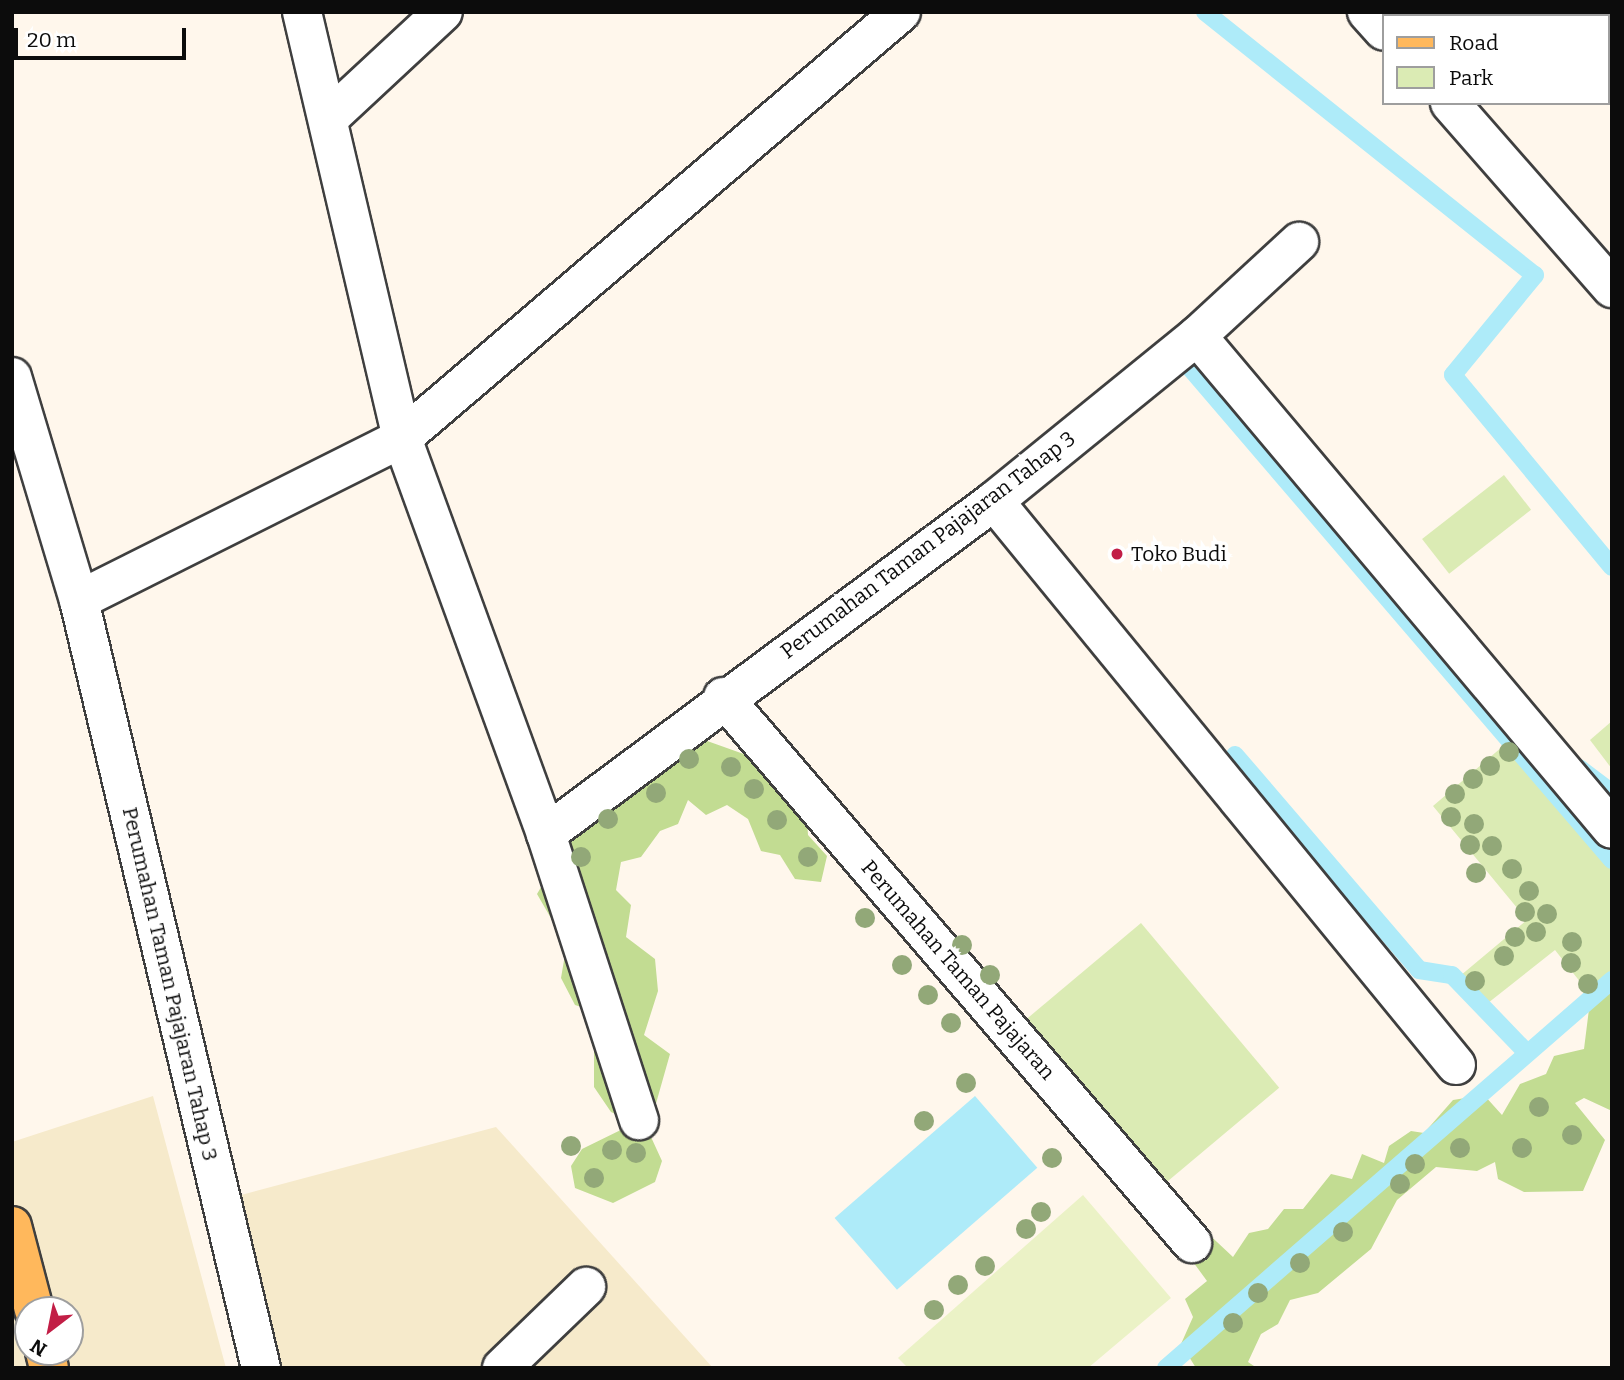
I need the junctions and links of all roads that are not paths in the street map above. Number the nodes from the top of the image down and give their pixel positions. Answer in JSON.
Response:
{"nodes":[{"id":1,"x":302,"y":12,"type":"edge"},
{"id":2,"x":443,"y":12,"type":"edge"},
{"id":3,"x":901,"y":12,"type":"edge"},
{"id":4,"x":1367,"y":12,"type":"edge"},
{"id":5,"x":1382,"y":29,"type":"edge"},
{"id":6,"x":1456,"y":105,"type":"edge"},
{"id":7,"x":330,"y":117,"type":"junction"},
{"id":8,"x":1299,"y":242,"type":"dead end"},
{"id":9,"x":1612,"y":288,"type":"edge"},
{"id":10,"x":1197,"y":336,"type":"junction"},
{"id":11,"x":12,"y":377,"type":"edge"},
{"id":12,"x":402,"y":438,"type":"junction"},
{"id":13,"x":993,"y":500,"type":"junction"},
{"id":14,"x":79,"y":600,"type":"junction"},
{"id":15,"x":723,"y":697,"type":"junction"},
{"id":16,"x":1612,"y":829,"type":"edge"},
{"id":17,"x":546,"y":834,"type":"junction"},
{"id":18,"x":1456,"y":1065,"type":"dead end"},
{"id":19,"x":639,"y":1121,"type":"dead end"},
{"id":20,"x":12,"y":1226,"type":"edge"},
{"id":21,"x":1192,"y":1243,"type":"dead end"},
{"id":22,"x":586,"y":1287,"type":"dead end"},
{"id":23,"x":30,"y":1296,"type":"edge"},
{"id":24,"x":261,"y":1368,"type":"edge"},
{"id":25,"x":502,"y":1368,"type":"edge"}],
"edges":[{"from":1,"to":7,"type":"street"},
{"from":2,"to":7,"type":"street"},
{"from":3,"to":12,"type":"street"},
{"from":4,"to":5,"type":"street"},
{"from":6,"to":9,"type":"street"},
{"from":7,"to":12,"type":"street"},
{"from":8,"to":10,"type":"street","name":"Perumahan Taman Pajajaran Tahap 3"},
{"from":10,"to":13,"type":"street","name":"Perumahan Taman Pajajaran Tahap 3"},
{"from":10,"to":16,"type":"street"},
{"from":11,"to":14,"type":"street","name":"Perumahan Taman Pajajaran Tahap 3"},
{"from":12,"to":14,"type":"street"},
{"from":12,"to":17,"type":"street"},
{"from":13,"to":15,"type":"street","name":"Perumahan Taman Pajajaran Tahap 3"},
{"from":13,"to":18,"type":"street"},
{"from":14,"to":24,"type":"street","name":"Perumahan Taman Pajajaran Tahap 3"},
{"from":15,"to":17,"type":"street","name":"Perumahan Taman Pajajaran Tahap 3"},
{"from":15,"to":21,"type":"street","name":"Perumahan Taman Pajajaran"},
{"from":17,"to":19,"type":"street"},
{"from":20,"to":23,"type":"main road"},
{"from":22,"to":25,"type":"street"}]}
